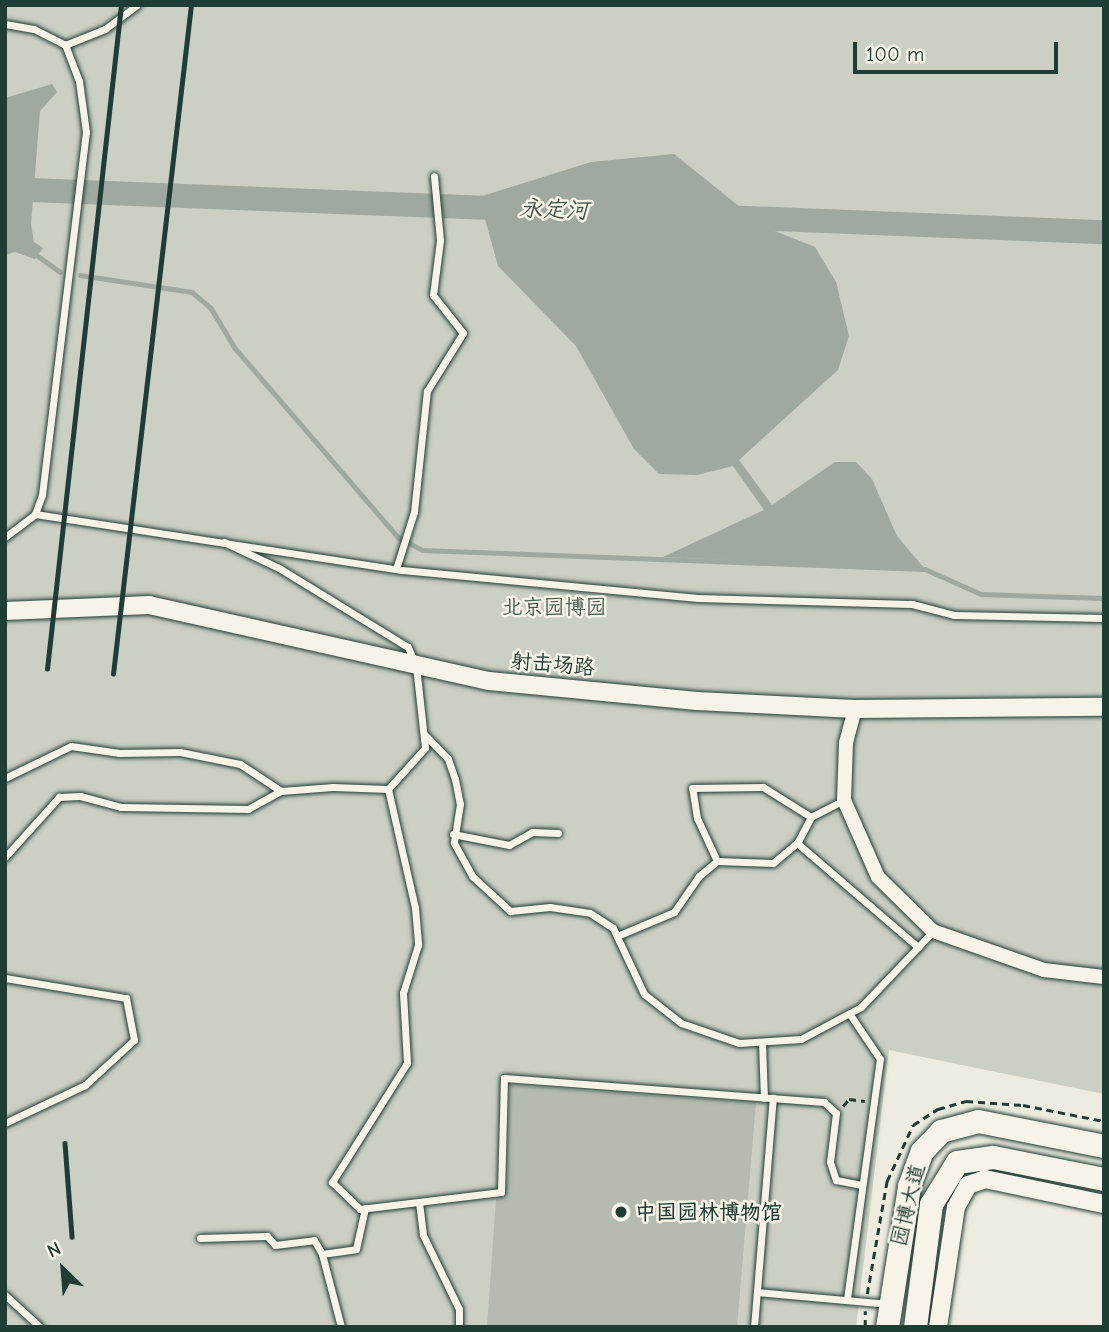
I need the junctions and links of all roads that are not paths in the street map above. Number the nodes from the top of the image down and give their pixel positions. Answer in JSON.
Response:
{"nodes":[{"id":1,"x":138,"y":5,"type":"edge"},
{"id":2,"x":5,"y":24,"type":"edge"},
{"id":3,"x":65,"y":46,"type":"junction"},
{"id":4,"x":434,"y":176,"type":"dead end"},
{"id":5,"x":35,"y":514,"type":"junction"},
{"id":6,"x":5,"y":537,"type":"edge"},
{"id":7,"x":224,"y":542,"type":"junction"},
{"id":8,"x":396,"y":569,"type":"junction"},
{"id":9,"x":5,"y":611,"type":"edge"},
{"id":10,"x":1104,"y":618,"type":"edge"},
{"id":11,"x":416,"y":666,"type":"junction"},
{"id":12,"x":1104,"y":707,"type":"edge"},
{"id":13,"x":855,"y":709,"type":"junction"},
{"id":14,"x":424,"y":733,"type":"junction"},
{"id":15,"x":5,"y":778,"type":"edge"},
{"id":16,"x":388,"y":789,"type":"junction"},
{"id":17,"x":281,"y":791,"type":"junction"},
{"id":18,"x":844,"y":800,"type":"junction"},
{"id":19,"x":811,"y":817,"type":"junction"},
{"id":20,"x":558,"y":833,"type":"dead end"},
{"id":21,"x":453,"y":834,"type":"junction"},
{"id":22,"x":797,"y":843,"type":"junction"},
{"id":23,"x":5,"y":857,"type":"edge"},
{"id":24,"x":717,"y":861,"type":"junction"},
{"id":25,"x":933,"y":931,"type":"junction"},
{"id":26,"x":617,"y":936,"type":"junction"},
{"id":27,"x":918,"y":947,"type":"junction"},
{"id":28,"x":1104,"y":977,"type":"edge"},
{"id":29,"x":5,"y":978,"type":"edge"},
{"id":30,"x":849,"y":1013,"type":"junction"},
{"id":31,"x":762,"y":1042,"type":"junction"},
{"id":32,"x":768,"y":1098,"type":"junction"},
{"id":33,"x":5,"y":1123,"type":"edge"},
{"id":34,"x":1045,"y":1134,"type":"junction"},
{"id":35,"x":1104,"y":1146,"type":"edge"},
{"id":36,"x":1034,"y":1165,"type":"junction"},
{"id":37,"x":1104,"y":1179,"type":"edge"},
{"id":38,"x":862,"y":1185,"type":"junction"},
{"id":39,"x":419,"y":1202,"type":"junction"},
{"id":40,"x":1104,"y":1204,"type":"edge"},
{"id":41,"x":365,"y":1208,"type":"junction"},
{"id":42,"x":200,"y":1238,"type":"dead end"},
{"id":43,"x":322,"y":1254,"type":"junction"},
{"id":44,"x":757,"y":1292,"type":"junction"},
{"id":45,"x":5,"y":1295,"type":"edge"},
{"id":46,"x":847,"y":1299,"type":"junction"},
{"id":47,"x":887,"y":1315,"type":"edge"},
{"id":48,"x":40,"y":1327,"type":"edge"},
{"id":49,"x":341,"y":1327,"type":"edge"},
{"id":50,"x":459,"y":1327,"type":"edge"},
{"id":51,"x":754,"y":1327,"type":"edge"},
{"id":52,"x":915,"y":1327,"type":"edge"},
{"id":53,"x":938,"y":1327,"type":"edge"}],
"edges":[{"from":1,"to":3,"type":"lane"},
{"from":2,"to":3,"type":"lane"},
{"from":3,"to":5,"type":"lane"},
{"from":4,"to":8,"type":"lane"},
{"from":5,"to":6,"type":"lane"},
{"from":5,"to":7,"type":"lane"},
{"from":7,"to":8,"type":"lane"},
{"from":7,"to":11,"type":"lane"},
{"from":8,"to":10,"type":"lane"},
{"from":9,"to":11,"type":"street","name":"射击场路"},
{"from":11,"to":13,"type":"street","name":"射击场路"},
{"from":11,"to":14,"type":"lane"},
{"from":12,"to":13,"type":"street","name":"射击场路"},
{"from":13,"to":18,"type":"street"},
{"from":14,"to":16,"type":"lane"},
{"from":14,"to":21,"type":"lane"},
{"from":15,"to":17,"type":"lane"},
{"from":16,"to":17,"type":"lane"},
{"from":16,"to":41,"type":"lane"},
{"from":17,"to":23,"type":"lane"},
{"from":18,"to":19,"type":"lane"},
{"from":18,"to":25,"type":"street"},
{"from":19,"to":22,"type":"lane"},
{"from":19,"to":24,"type":"lane"},
{"from":20,"to":21,"type":"lane"},
{"from":21,"to":26,"type":"lane"},
{"from":22,"to":24,"type":"lane"},
{"from":22,"to":27,"type":"lane"},
{"from":24,"to":26,"type":"lane"},
{"from":25,"to":27,"type":"lane"},
{"from":25,"to":28,"type":"street"},
{"from":26,"to":31,"type":"lane"},
{"from":27,"to":30,"type":"lane"},
{"from":29,"to":33,"type":"lane"},
{"from":30,"to":31,"type":"lane"},
{"from":30,"to":38,"type":"lane"},
{"from":31,"to":32,"type":"lane"},
{"from":32,"to":38,"type":"lane"},
{"from":32,"to":39,"type":"lane"},
{"from":32,"to":44,"type":"lane"},
{"from":34,"to":35,"type":"main road","name":"园博大道"},
{"from":34,"to":36,"type":"main road"},
{"from":34,"to":47,"type":"main road","name":"园博大道"},
{"from":36,"to":37,"type":"main road","name":"园博大道"},
{"from":36,"to":52,"type":"main road","name":"园博大道"},
{"from":38,"to":46,"type":"lane"},
{"from":39,"to":41,"type":"lane"},
{"from":39,"to":50,"type":"lane"},
{"from":40,"to":53,"type":"street"},
{"from":41,"to":43,"type":"lane"},
{"from":42,"to":43,"type":"lane"},
{"from":43,"to":49,"type":"lane"},
{"from":44,"to":46,"type":"lane"},
{"from":44,"to":51,"type":"lane"},
{"from":45,"to":48,"type":"lane"},
{"from":46,"to":47,"type":"lane"}]}
